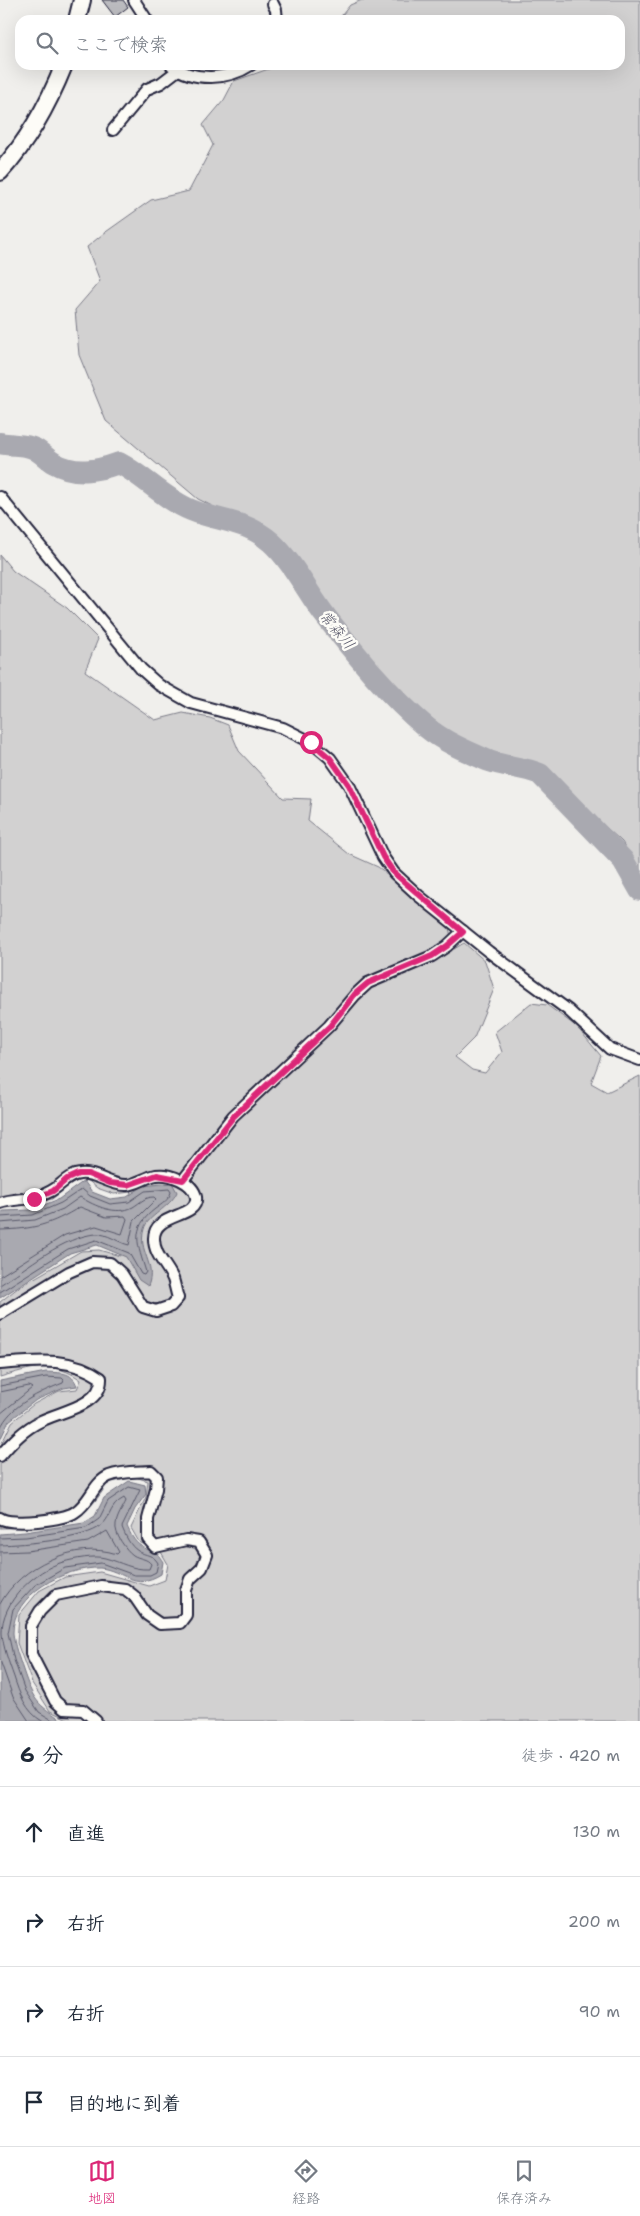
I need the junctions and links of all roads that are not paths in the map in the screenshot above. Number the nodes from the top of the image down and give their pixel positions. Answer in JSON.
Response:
{"nodes":[{"id":1,"x":82,"y":0,"type":"edge"},
{"id":2,"x":134,"y":0,"type":"edge"},
{"id":3,"x":274,"y":1,"type":"edge"},
{"id":4,"x":78,"y":15,"type":"edge"},
{"id":5,"x":144,"y":15,"type":"edge"},
{"id":6,"x":276,"y":15,"type":"edge"},
{"id":7,"x":62,"y":70,"type":"edge"},
{"id":8,"x":172,"y":70,"type":"edge"},
{"id":9,"x":178,"y":70,"type":"edge"},
{"id":10,"x":244,"y":70,"type":"edge"},
{"id":11,"x":113,"y":130,"type":"dead end"},
{"id":12,"x":0,"y":172,"type":"edge"},
{"id":13,"x":0,"y":497,"type":"edge"},
{"id":14,"x":463,"y":932,"type":"junction"},
{"id":15,"x":640,"y":1060,"type":"edge"},
{"id":16,"x":183,"y":1180,"type":"junction"},
{"id":17,"x":0,"y":1203,"type":"edge"},
{"id":18,"x":0,"y":1314,"type":"edge"},
{"id":19,"x":0,"y":1364,"type":"edge"},
{"id":20,"x":0,"y":1456,"type":"edge"},
{"id":21,"x":0,"y":1518,"type":"edge"},
{"id":22,"x":96,"y":1721,"type":"edge"}],
"edges":[{"from":1,"to":4,"type":"highway"},
{"from":2,"to":5,"type":"street"},
{"from":3,"to":6,"type":"street"},
{"from":7,"to":12,"type":"highway"},
{"from":8,"to":11,"type":"street"},
{"from":9,"to":10,"type":"street"},
{"from":13,"to":14,"type":"street"},
{"from":14,"to":15,"type":"street"},
{"from":14,"to":16,"type":"street"},
{"from":16,"to":17,"type":"street"},
{"from":16,"to":18,"type":"street"},
{"from":19,"to":20,"type":"street"},
{"from":21,"to":22,"type":"street"}]}
